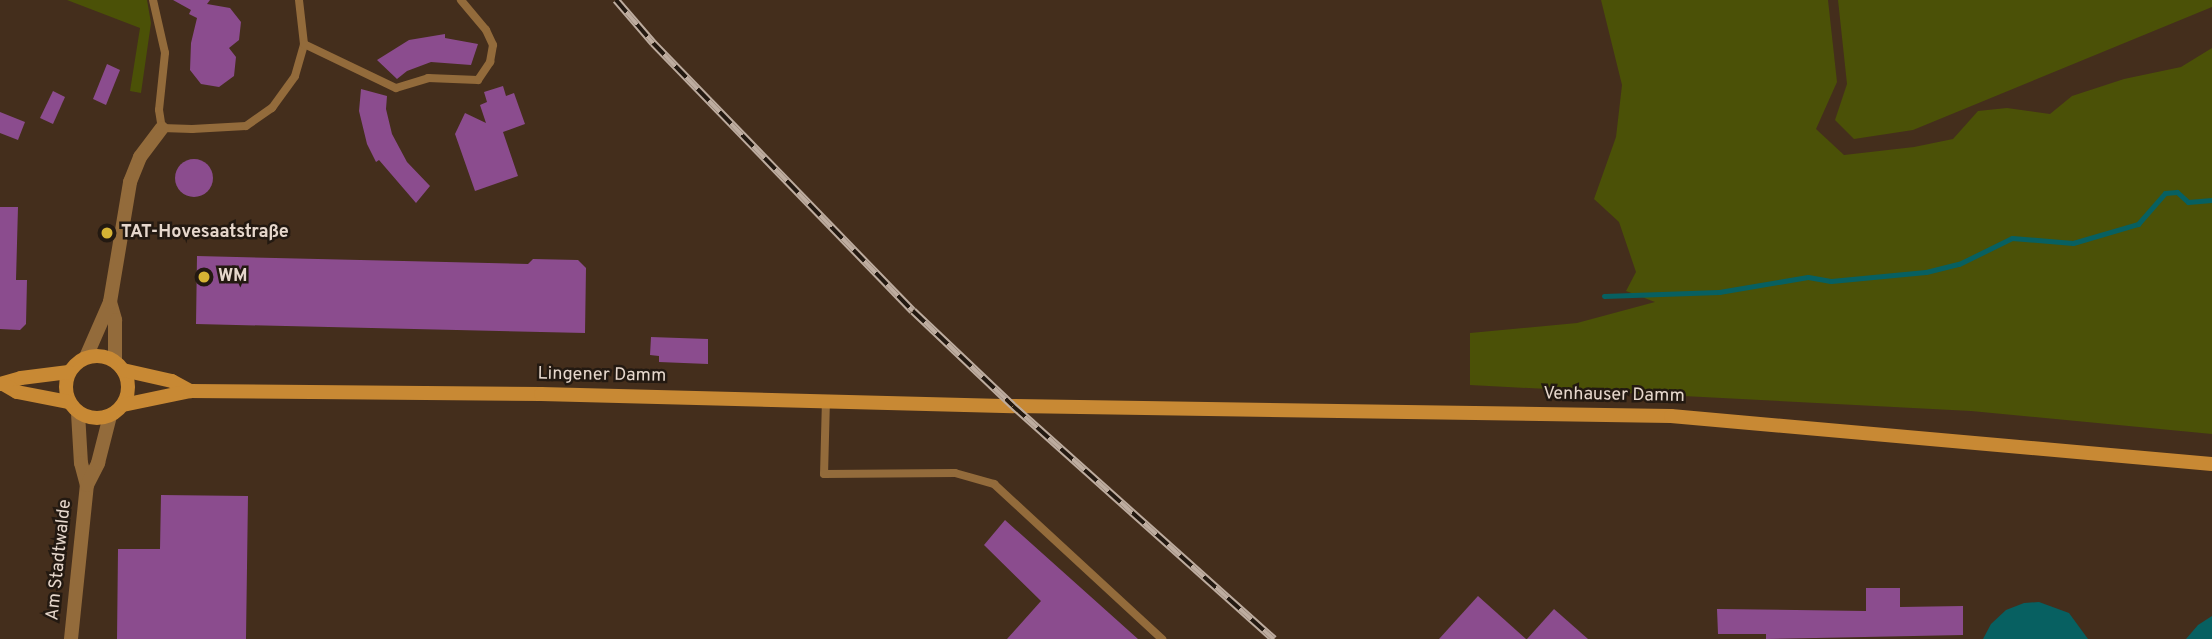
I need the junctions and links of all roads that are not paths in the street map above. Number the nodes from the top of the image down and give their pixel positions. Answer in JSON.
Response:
{"nodes":[{"id":1,"x":153,"y":0,"type":"edge"},
{"id":2,"x":299,"y":0,"type":"edge"},
{"id":3,"x":461,"y":0,"type":"edge"},
{"id":4,"x":304,"y":44,"type":"junction"},
{"id":5,"x":162,"y":128,"type":"junction"},
{"id":6,"x":110,"y":302,"type":"junction"},
{"id":7,"x":86,"y":357,"type":"junction"},
{"id":8,"x":119,"y":365,"type":"junction"},
{"id":9,"x":69,"y":372,"type":"junction"},
{"id":10,"x":1,"y":384,"type":"edge"},
{"id":11,"x":190,"y":391,"type":"junction"},
{"id":12,"x":826,"y":399,"type":"junction"},
{"id":13,"x":123,"y":405,"type":"junction"},
{"id":14,"x":1013,"y":406,"type":"joint"},
{"id":15,"x":74,"y":408,"type":"junction"},
{"id":16,"x":110,"y":416,"type":"junction"},
{"id":17,"x":2212,"y":464,"type":"edge"},
{"id":18,"x":87,"y":485,"type":"junction"},
{"id":19,"x":71,"y":639,"type":"edge"},
{"id":20,"x":1162,"y":639,"type":"edge"}],
"edges":[{"from":1,"to":5,"type":"lane"},
{"from":2,"to":4,"type":"lane"},
{"from":3,"to":4,"type":"lane"},
{"from":4,"to":5,"type":"lane"},
{"from":5,"to":6,"type":"street"},
{"from":6,"to":7,"type":"street"},
{"from":6,"to":8,"type":"street"},
{"from":7,"to":8,"type":"main road"},
{"from":7,"to":9,"type":"main road"},
{"from":8,"to":11,"type":"main road","name":"Lingener Damm"},
{"from":8,"to":13,"type":"main road"},
{"from":9,"to":10,"type":"main road"},
{"from":9,"to":15,"type":"main road"},
{"from":10,"to":15,"type":"main road"},
{"from":11,"to":12,"type":"main road","name":"Lingener Damm"},
{"from":11,"to":13,"type":"main road","name":"Lingener Damm"},
{"from":12,"to":14,"type":"main road","name":"Lingener Damm"},
{"from":12,"to":20,"type":"lane"},
{"from":13,"to":16,"type":"main road"},
{"from":14,"to":17,"type":"main road","name":"Venhauser Damm"},
{"from":15,"to":16,"type":"main road"},
{"from":15,"to":18,"type":"street","name":"Am Stadtwalde"},
{"from":16,"to":18,"type":"street","name":"Am Stadtwalde"},
{"from":18,"to":19,"type":"street","name":"Am Stadtwalde"}]}
